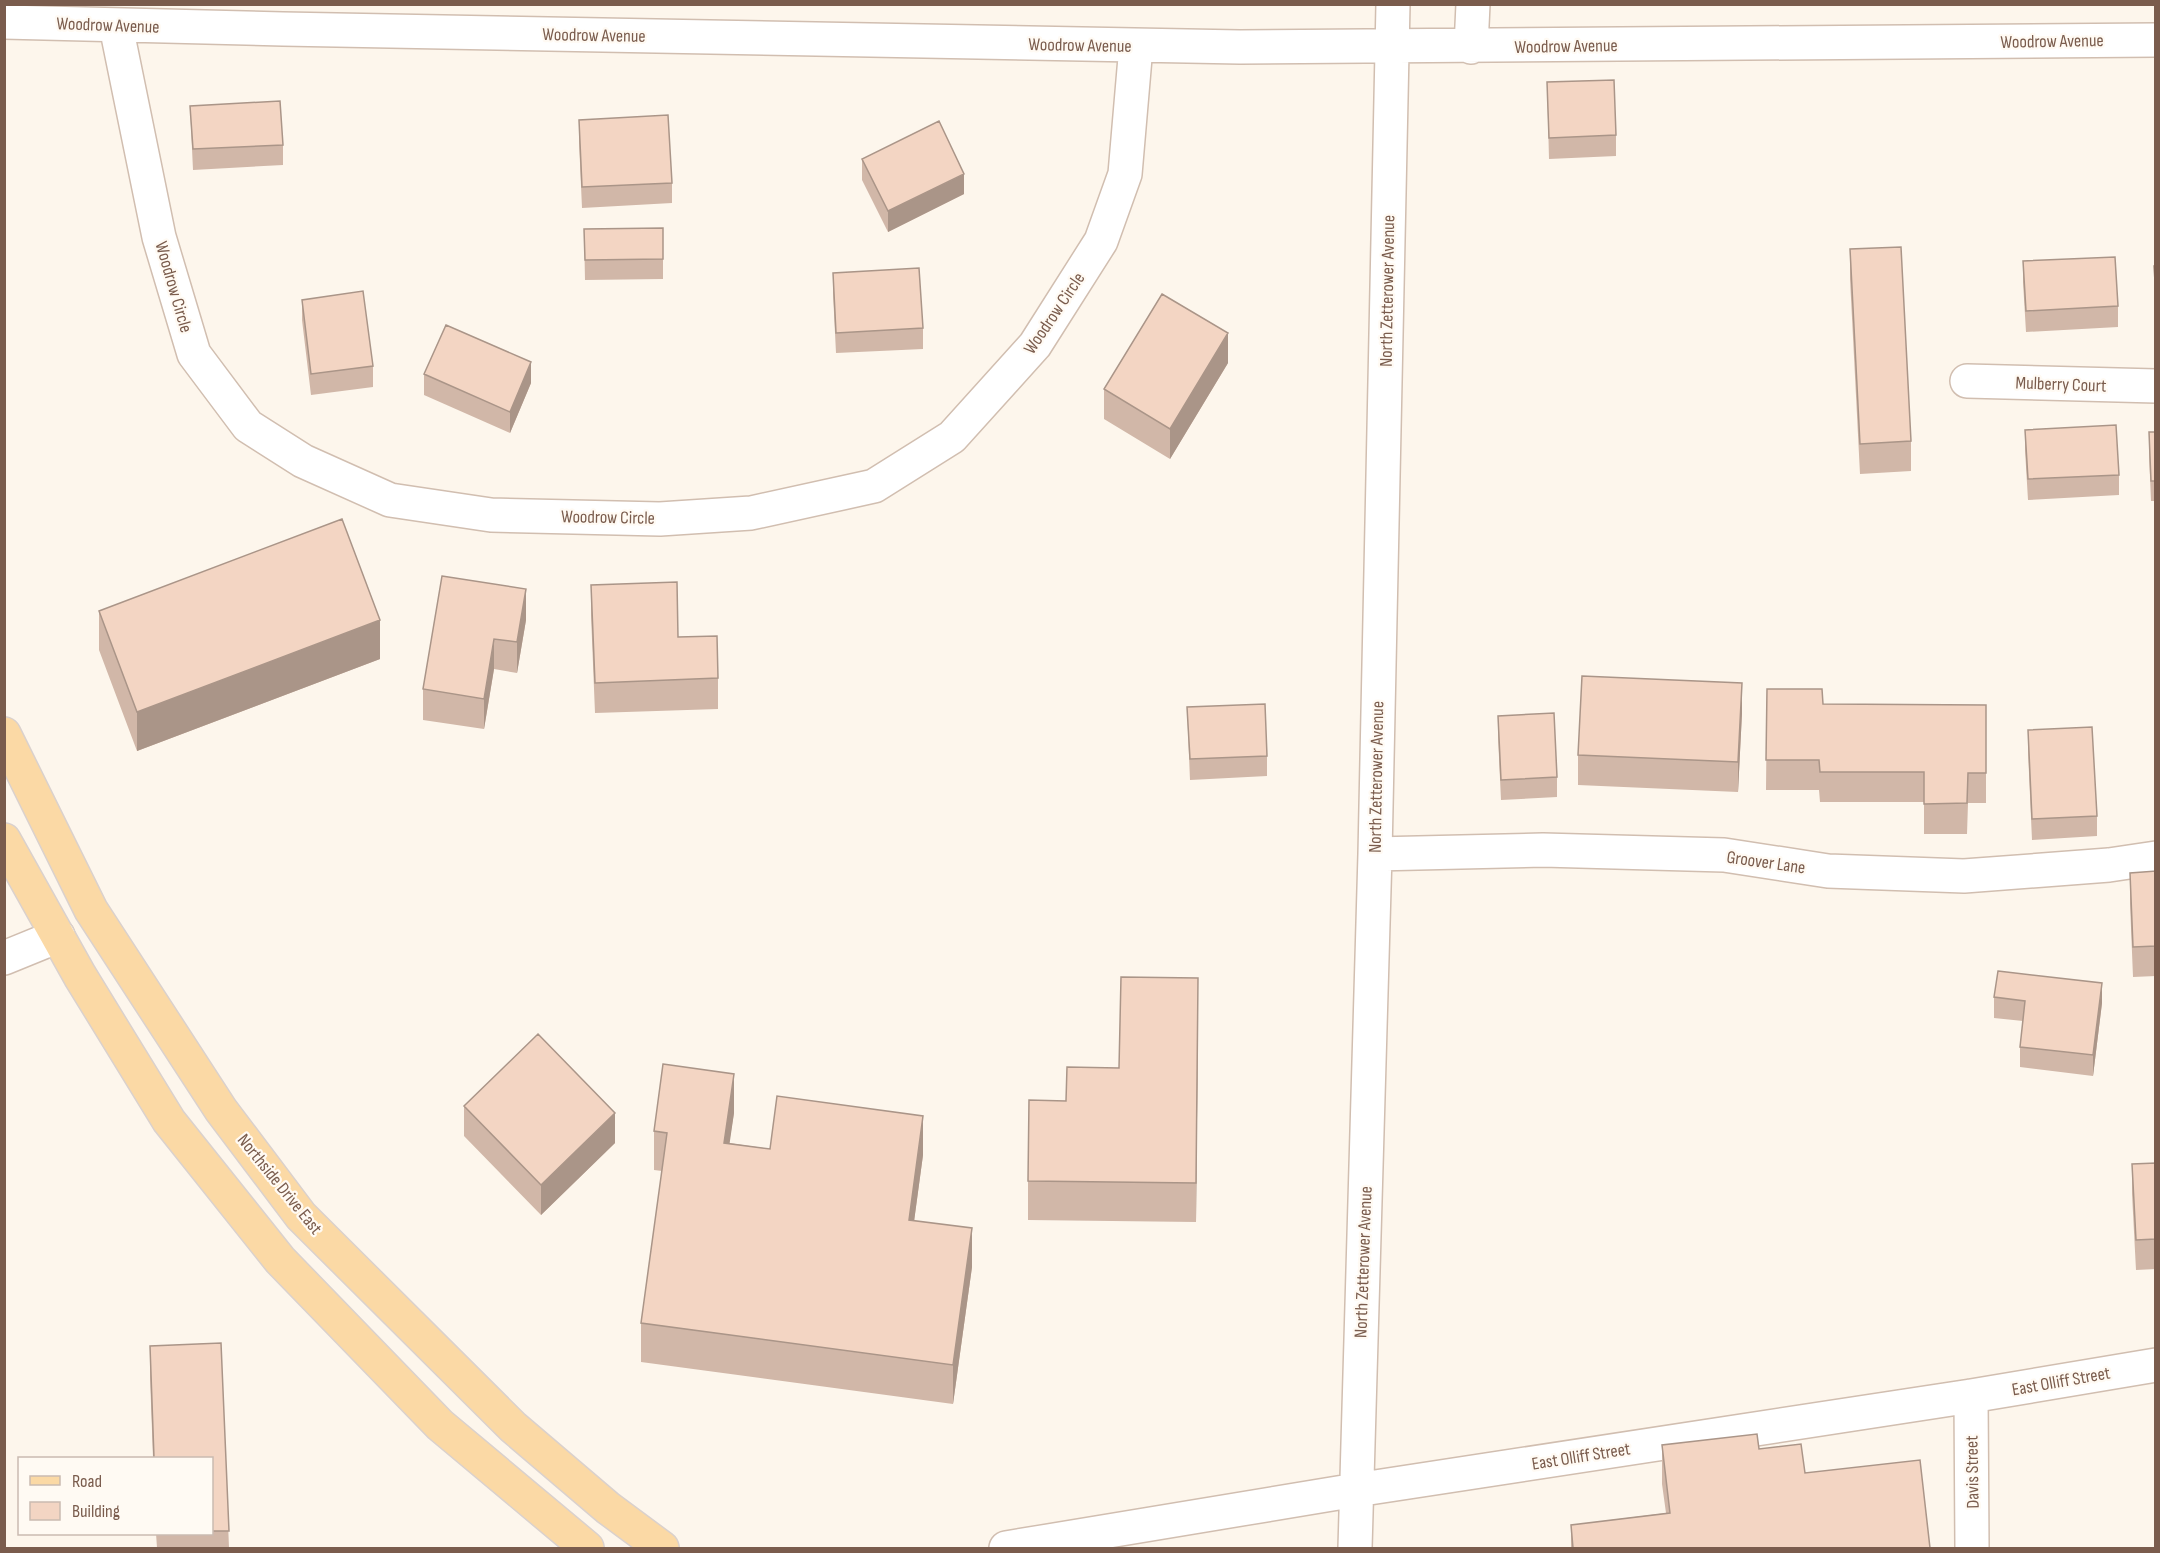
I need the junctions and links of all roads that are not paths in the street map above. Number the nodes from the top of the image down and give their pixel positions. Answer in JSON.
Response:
{"nodes":[{"id":1,"x":1393,"y":4,"type":"edge"},
{"id":2,"x":1473,"y":4,"type":"edge"},
{"id":3,"x":283,"y":17,"type":"edge"},
{"id":4,"x":4,"y":22,"type":"edge"},
{"id":5,"x":116,"y":26,"type":"junction"},
{"id":6,"x":2156,"y":40,"type":"edge"},
{"id":7,"x":1136,"y":46,"type":"junction"},
{"id":8,"x":1392,"y":47,"type":"junction"},
{"id":9,"x":1471,"y":47,"type":"junction"},
{"id":10,"x":1967,"y":381,"type":"dead end"},
{"id":11,"x":2156,"y":386,"type":"edge"},
{"id":12,"x":4,"y":734,"type":"edge"},
{"id":13,"x":4,"y":840,"type":"edge"},
{"id":14,"x":1375,"y":854,"type":"junction"},
{"id":15,"x":2156,"y":858,"type":"edge"},
{"id":16,"x":58,"y":936,"type":"junction"},
{"id":17,"x":4,"y":958,"type":"edge"},
{"id":18,"x":2156,"y":1365,"type":"edge"},
{"id":19,"x":1971,"y":1396,"type":"junction"},
{"id":20,"x":1356,"y":1490,"type":"junction"},
{"id":21,"x":587,"y":1548,"type":"edge"},
{"id":22,"x":662,"y":1548,"type":"edge"},
{"id":23,"x":1006,"y":1548,"type":"edge"},
{"id":24,"x":1355,"y":1548,"type":"edge"},
{"id":25,"x":1972,"y":1548,"type":"edge"}],
"edges":[{"from":1,"to":8,"type":"street","name":"North Zetterower Avenue"},
{"from":2,"to":9,"type":"street"},
{"from":3,"to":5,"type":"street","name":"Woodrow Avenue"},
{"from":3,"to":7,"type":"street","name":"Woodrow Avenue"},
{"from":4,"to":5,"type":"street","name":"Woodrow Avenue"},
{"from":5,"to":7,"type":"street","name":"Woodrow Circle"},
{"from":6,"to":9,"type":"street","name":"Woodrow Avenue"},
{"from":7,"to":8,"type":"street","name":"Woodrow Avenue"},
{"from":8,"to":9,"type":"street","name":"Woodrow Avenue"},
{"from":8,"to":14,"type":"street","name":"North Zetterower Avenue"},
{"from":10,"to":11,"type":"street","name":"Mulberry Court"},
{"from":12,"to":22,"type":"main road","name":"Northside Drive East"},
{"from":13,"to":16,"type":"main road"},
{"from":14,"to":15,"type":"street","name":"Groover Lane"},
{"from":14,"to":20,"type":"street","name":"North Zetterower Avenue"},
{"from":16,"to":17,"type":"street"},
{"from":16,"to":21,"type":"main road"},
{"from":18,"to":19,"type":"street","name":"East Olliff Street"},
{"from":19,"to":20,"type":"street","name":"East Olliff Street"},
{"from":19,"to":25,"type":"street","name":"Davis Street"},
{"from":20,"to":23,"type":"street","name":"East Olliff Street"},
{"from":20,"to":24,"type":"street","name":"North Zetterower Avenue"}]}
